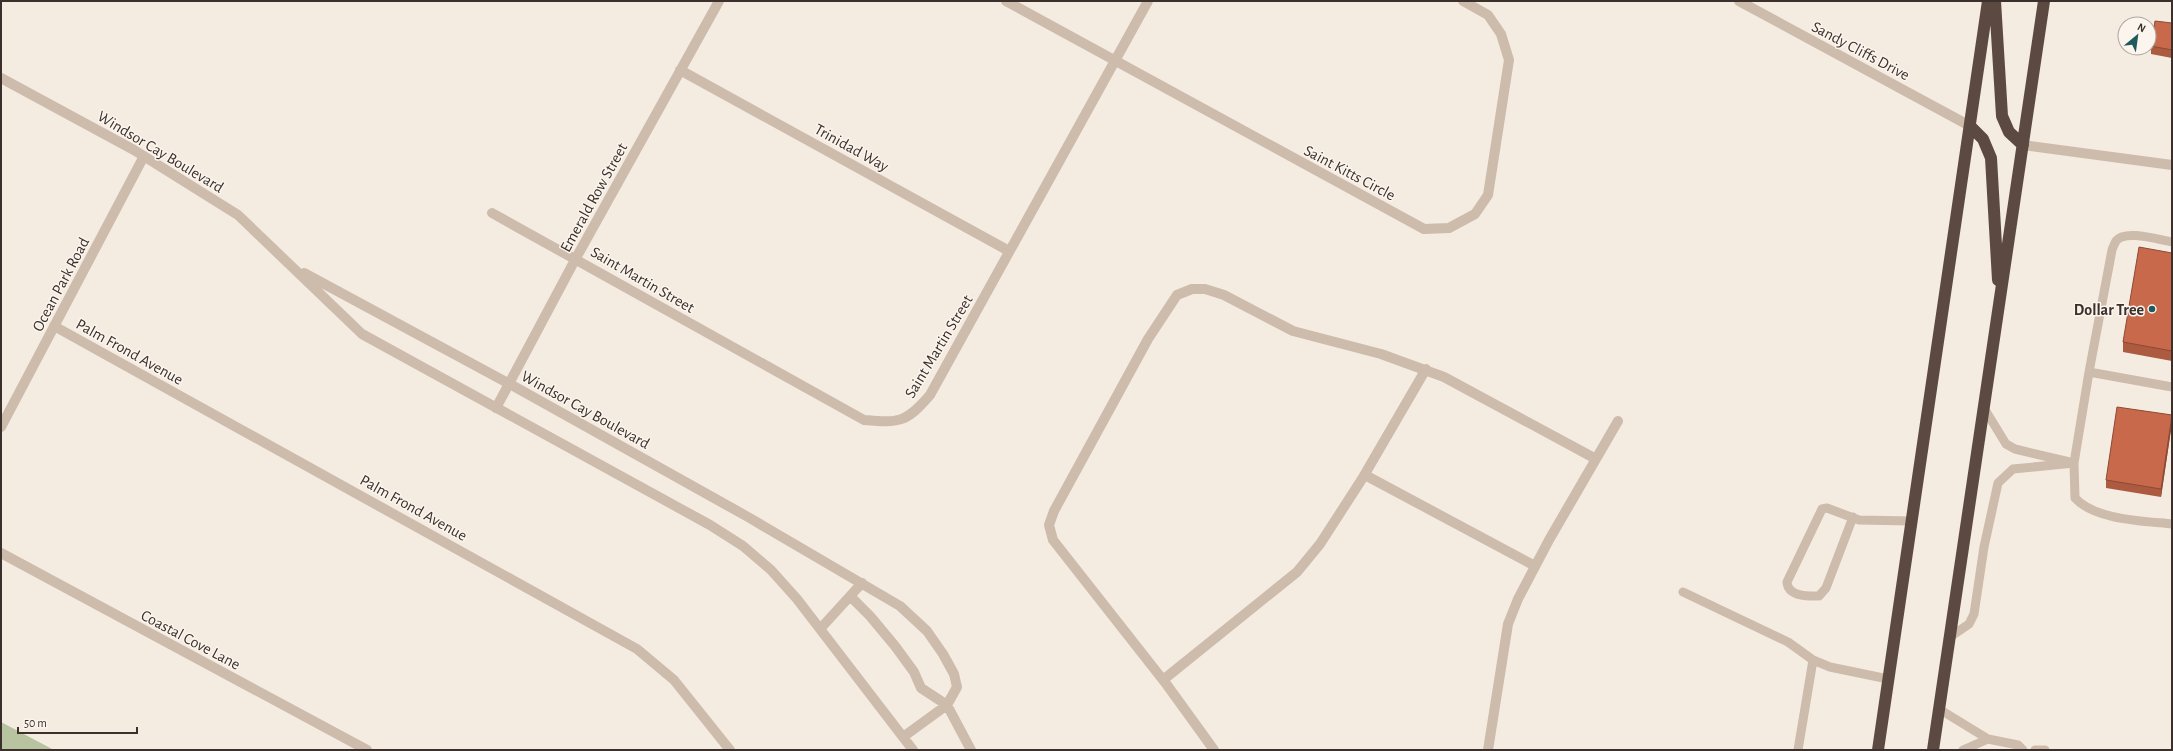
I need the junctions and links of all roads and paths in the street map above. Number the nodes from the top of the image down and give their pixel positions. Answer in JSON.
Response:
{"nodes":[{"id":1,"x":719,"y":1,"type":"edge"},
{"id":2,"x":1006,"y":1,"type":"edge"},
{"id":3,"x":1148,"y":1,"type":"edge"},
{"id":4,"x":1463,"y":1,"type":"edge"},
{"id":5,"x":1739,"y":1,"type":"edge"},
{"id":6,"x":1988,"y":1,"type":"edge"},
{"id":7,"x":1995,"y":1,"type":"edge"},
{"id":8,"x":2044,"y":1,"type":"edge"},
{"id":9,"x":1114,"y":61,"type":"junction"},
{"id":10,"x":680,"y":70,"type":"junction"},
{"id":11,"x":1,"y":78,"type":"edge"},
{"id":12,"x":1970,"y":126,"type":"junction"},
{"id":13,"x":2023,"y":145,"type":"junction"},
{"id":14,"x":144,"y":156,"type":"junction"},
{"id":15,"x":2172,"y":165,"type":"edge"},
{"id":16,"x":492,"y":213,"type":"dead end"},
{"id":17,"x":2172,"y":242,"type":"edge"},
{"id":18,"x":1010,"y":251,"type":"junction"},
{"id":19,"x":576,"y":258,"type":"junction"},
{"id":20,"x":293,"y":268,"type":"junction"},
{"id":21,"x":1999,"y":305,"type":"junction"},
{"id":22,"x":54,"y":326,"type":"junction"},
{"id":23,"x":1426,"y":369,"type":"junction"},
{"id":24,"x":2089,"y":372,"type":"junction"},
{"id":25,"x":508,"y":383,"type":"junction"},
{"id":26,"x":2172,"y":387,"type":"edge"},
{"id":27,"x":496,"y":408,"type":"junction"},
{"id":28,"x":1984,"y":408,"type":"junction"},
{"id":29,"x":1618,"y":421,"type":"dead end"},
{"id":30,"x":1,"y":427,"type":"edge"},
{"id":31,"x":1596,"y":460,"type":"junction"},
{"id":32,"x":2074,"y":463,"type":"junction"},
{"id":33,"x":1365,"y":475,"type":"junction"},
{"id":34,"x":2172,"y":514,"type":"edge"},
{"id":35,"x":1853,"y":518,"type":"junction"},
{"id":36,"x":1911,"y":521,"type":"junction"},
{"id":37,"x":2171,"y":524,"type":"edge"},
{"id":38,"x":1,"y":553,"type":"edge"},
{"id":39,"x":1535,"y":566,"type":"junction"},
{"id":40,"x":862,"y":583,"type":"junction"},
{"id":41,"x":1683,"y":592,"type":"dead end"},
{"id":42,"x":850,"y":596,"type":"junction"},
{"id":43,"x":820,"y":629,"type":"junction"},
{"id":44,"x":1950,"y":637,"type":"junction"},
{"id":45,"x":1813,"y":660,"type":"junction"},
{"id":46,"x":1888,"y":679,"type":"junction"},
{"id":47,"x":1163,"y":680,"type":"junction"},
{"id":48,"x":947,"y":705,"type":"junction"},
{"id":49,"x":1939,"y":709,"type":"junction"},
{"id":50,"x":903,"y":737,"type":"junction"},
{"id":51,"x":1988,"y":739,"type":"junction"},
{"id":52,"x":367,"y":750,"type":"edge"},
{"id":53,"x":730,"y":750,"type":"edge"},
{"id":54,"x":913,"y":750,"type":"edge"},
{"id":55,"x":971,"y":750,"type":"edge"},
{"id":56,"x":1214,"y":750,"type":"edge"},
{"id":57,"x":1488,"y":750,"type":"edge"},
{"id":58,"x":1798,"y":750,"type":"edge"},
{"id":59,"x":1878,"y":750,"type":"edge"},
{"id":60,"x":1933,"y":750,"type":"edge"},
{"id":61,"x":1963,"y":750,"type":"edge"},
{"id":62,"x":2023,"y":750,"type":"edge"},
{"id":63,"x":2034,"y":750,"type":"edge"},
{"id":64,"x":2045,"y":750,"type":"edge"}],
"edges":[{"from":1,"to":10,"type":"street","name":"Emerald Row Street"},
{"from":2,"to":9,"type":"street","name":"Saint Kitts Circle"},
{"from":3,"to":9,"type":"street","name":"Saint Martin Street"},
{"from":4,"to":9,"type":"street","name":"Saint Kitts Circle"},
{"from":5,"to":12,"type":"street","name":"Sandy Cliffs Drive"},
{"from":6,"to":12,"type":"highway"},
{"from":7,"to":13,"type":"highway"},
{"from":8,"to":13,"type":"highway"},
{"from":9,"to":18,"type":"street","name":"Saint Martin Street"},
{"from":10,"to":18,"type":"street","name":"Trinidad Way"},
{"from":10,"to":19,"type":"street","name":"Emerald Row Street"},
{"from":11,"to":14,"type":"street","name":"Windsor Cay Boulevard"},
{"from":12,"to":21,"type":"highway"},
{"from":12,"to":36,"type":"highway"},
{"from":13,"to":15,"type":"street"},
{"from":13,"to":21,"type":"highway"},
{"from":14,"to":20,"type":"street","name":"Windsor Cay Boulevard"},
{"from":14,"to":22,"type":"street","name":"Ocean Park Road"},
{"from":16,"to":19,"type":"street","name":"Saint Martin Street"},
{"from":17,"to":24,"type":"lane"},
{"from":18,"to":19,"type":"street","name":"Saint Martin Street"},
{"from":19,"to":25,"type":"street","name":"Emerald Row Street"},
{"from":20,"to":25,"type":"street","name":"Windsor Cay Boulevard"},
{"from":20,"to":27,"type":"street","name":"Windsor Cay Boulevard"},
{"from":21,"to":28,"type":"highway"},
{"from":22,"to":30,"type":"street","name":"Ocean Park Road"},
{"from":22,"to":53,"type":"street","name":"Palm Frond Avenue"},
{"from":23,"to":31,"type":"street"},
{"from":23,"to":33,"type":"street"},
{"from":23,"to":47,"type":"street"},
{"from":24,"to":26,"type":"lane"},
{"from":24,"to":32,"type":"lane"},
{"from":25,"to":27,"type":"street","name":"Emerald Row Street"},
{"from":25,"to":40,"type":"street","name":"Windsor Cay Boulevard"},
{"from":27,"to":43,"type":"street","name":"Windsor Cay Boulevard"},
{"from":28,"to":32,"type":"lane"},
{"from":28,"to":44,"type":"highway"},
{"from":29,"to":31,"type":"street"},
{"from":31,"to":39,"type":"street"},
{"from":32,"to":37,"type":"lane"},
{"from":32,"to":44,"type":"lane"},
{"from":33,"to":39,"type":"street"},
{"from":33,"to":47,"type":"street"},
{"from":34,"to":37,"type":"lane"},
{"from":35,"to":35,"type":"lane"},
{"from":35,"to":36,"type":"lane"},
{"from":36,"to":46,"type":"highway"},
{"from":38,"to":52,"type":"street","name":"Coastal Cove Lane"},
{"from":39,"to":57,"type":"street"},
{"from":40,"to":42,"type":"street"},
{"from":40,"to":48,"type":"street","name":"Windsor Cay Boulevard"},
{"from":41,"to":45,"type":"lane"},
{"from":42,"to":43,"type":"street"},
{"from":42,"to":48,"type":"street"},
{"from":43,"to":50,"type":"street","name":"Windsor Cay Boulevard"},
{"from":44,"to":49,"type":"highway"},
{"from":45,"to":46,"type":"lane"},
{"from":45,"to":58,"type":"lane"},
{"from":46,"to":59,"type":"highway"},
{"from":47,"to":56,"type":"street"},
{"from":48,"to":50,"type":"street","name":"Windsor Cay Boulevard"},
{"from":48,"to":55,"type":"street"},
{"from":49,"to":51,"type":"lane"},
{"from":49,"to":60,"type":"highway"},
{"from":50,"to":54,"type":"street","name":"Windsor Cay Boulevard"},
{"from":51,"to":61,"type":"lane"},
{"from":51,"to":62,"type":"lane"},
{"from":63,"to":64,"type":"lane"}]}
